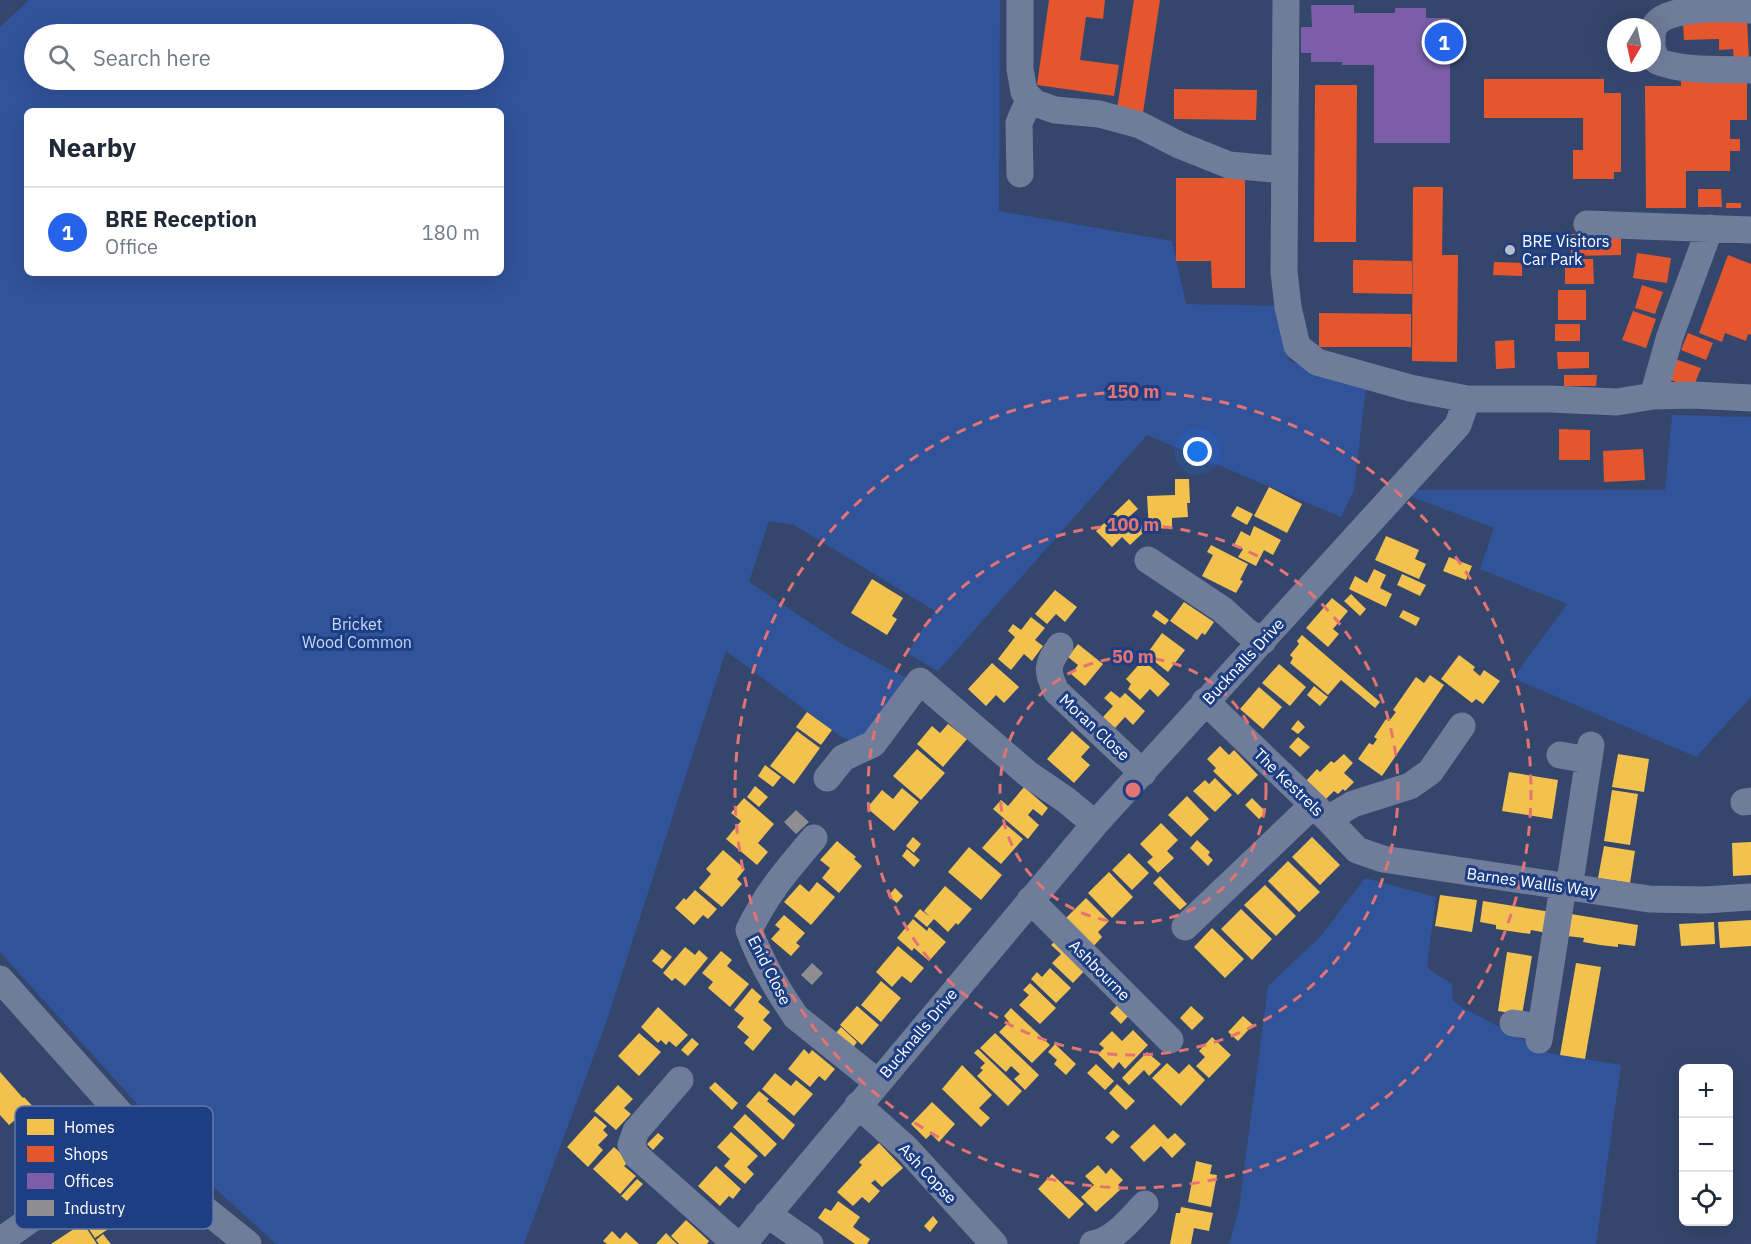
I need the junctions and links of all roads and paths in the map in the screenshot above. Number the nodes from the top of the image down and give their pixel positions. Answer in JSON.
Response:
{"nodes":[{"id":1,"x":1020,"y":0,"type":"edge"},
{"id":2,"x":1286,"y":0,"type":"edge"},
{"id":3,"x":1751,"y":10,"type":"edge"},
{"id":4,"x":1661,"y":21,"type":"edge"},
{"id":5,"x":1661,"y":62,"type":"edge"},
{"id":6,"x":1751,"y":70,"type":"edge"},
{"id":7,"x":1030,"y":98,"type":"junction"},
{"id":8,"x":1284,"y":170,"type":"junction"},
{"id":9,"x":1020,"y":174,"type":"dead end"},
{"id":10,"x":1587,"y":224,"type":"dead end"},
{"id":11,"x":1710,"y":228,"type":"junction"},
{"id":12,"x":1751,"y":230,"type":"edge"},
{"id":13,"x":1653,"y":396,"type":"junction"},
{"id":14,"x":1751,"y":398,"type":"edge"},
{"id":15,"x":1467,"y":399,"type":"junction"},
{"id":16,"x":1148,"y":560,"type":"dead end"},
{"id":17,"x":1263,"y":641,"type":"junction"},
{"id":18,"x":1059,"y":646,"type":"dead end"},
{"id":19,"x":1205,"y":701,"type":"junction"},
{"id":20,"x":1462,"y":726,"type":"dead end"},
{"id":21,"x":1560,"y":755,"type":"dead end"},
{"id":22,"x":1143,"y":773,"type":"junction"},
{"id":23,"x":827,"y":778,"type":"dead end"},
{"id":24,"x":1320,"y":812,"type":"junction"},
{"id":25,"x":1095,"y":824,"type":"junction"},
{"id":26,"x":814,"y":838,"type":"dead end"},
{"id":27,"x":1566,"y":887,"type":"junction"},
{"id":28,"x":1751,"y":897,"type":"edge"},
{"id":29,"x":1030,"y":900,"type":"junction"},
{"id":30,"x":1185,"y":927,"type":"dead end"},
{"id":31,"x":2,"y":985,"type":"edge"},
{"id":32,"x":1513,"y":1023,"type":"dead end"},
{"id":33,"x":1170,"y":1040,"type":"dead end"},
{"id":34,"x":680,"y":1080,"type":"dead end"},
{"id":35,"x":877,"y":1082,"type":"junction"},
{"id":36,"x":858,"y":1105,"type":"junction"},
{"id":37,"x":113,"y":1106,"type":"edge"},
{"id":38,"x":1145,"y":1203,"type":"dead end"},
{"id":39,"x":767,"y":1214,"type":"junction"},
{"id":40,"x":213,"y":1217,"type":"edge"},
{"id":41,"x":17,"y":1229,"type":"edge"},
{"id":42,"x":0,"y":1241,"type":"edge"},
{"id":43,"x":243,"y":1242,"type":"edge"},
{"id":44,"x":736,"y":1244,"type":"edge"},
{"id":45,"x":743,"y":1244,"type":"edge"},
{"id":46,"x":810,"y":1244,"type":"edge"},
{"id":47,"x":994,"y":1244,"type":"edge"},
{"id":48,"x":1093,"y":1244,"type":"edge"}],
"edges":[{"from":1,"to":7,"type":"street"},
{"from":2,"to":8,"type":"street"},
{"from":3,"to":4,"type":"street"},
{"from":5,"to":6,"type":"street"},
{"from":7,"to":8,"type":"street"},
{"from":7,"to":9,"type":"street"},
{"from":8,"to":15,"type":"street"},
{"from":10,"to":11,"type":"street"},
{"from":11,"to":12,"type":"street"},
{"from":11,"to":13,"type":"street"},
{"from":13,"to":14,"type":"street"},
{"from":13,"to":15,"type":"street"},
{"from":15,"to":17,"type":"street","name":"Bucknalls Drive"},
{"from":16,"to":17,"type":"street"},
{"from":17,"to":19,"type":"street","name":"Bucknalls Drive"},
{"from":18,"to":22,"type":"street","name":"Moran Close"},
{"from":19,"to":22,"type":"street","name":"Bucknalls Drive"},
{"from":19,"to":24,"type":"street","name":"The Kestrels"},
{"from":20,"to":24,"type":"street","name":"The Kestrels"},
{"from":21,"to":27,"type":"street"},
{"from":22,"to":25,"type":"street","name":"Bucknalls Drive"},
{"from":23,"to":25,"type":"street"},
{"from":24,"to":27,"type":"street","name":"Barnes Wallis Way"},
{"from":24,"to":30,"type":"street"},
{"from":25,"to":29,"type":"street","name":"Bucknalls Drive"},
{"from":26,"to":35,"type":"street","name":"Enid Close"},
{"from":27,"to":28,"type":"street","name":"Barnes Wallis Way"},
{"from":27,"to":32,"type":"street"},
{"from":29,"to":33,"type":"street","name":"Ashbourne"},
{"from":29,"to":35,"type":"street","name":"Bucknalls Drive"},
{"from":31,"to":37,"type":"street"},
{"from":34,"to":44,"type":"street"},
{"from":35,"to":36,"type":"street","name":"Bucknalls Drive"},
{"from":36,"to":39,"type":"street","name":"Bucknalls Drive"},
{"from":36,"to":47,"type":"street","name":"Ash Copse"},
{"from":38,"to":48,"type":"street"},
{"from":39,"to":45,"type":"street","name":"Bucknalls Drive"},
{"from":39,"to":46,"type":"street"},
{"from":40,"to":43,"type":"street"},
{"from":41,"to":42,"type":"street"}]}
